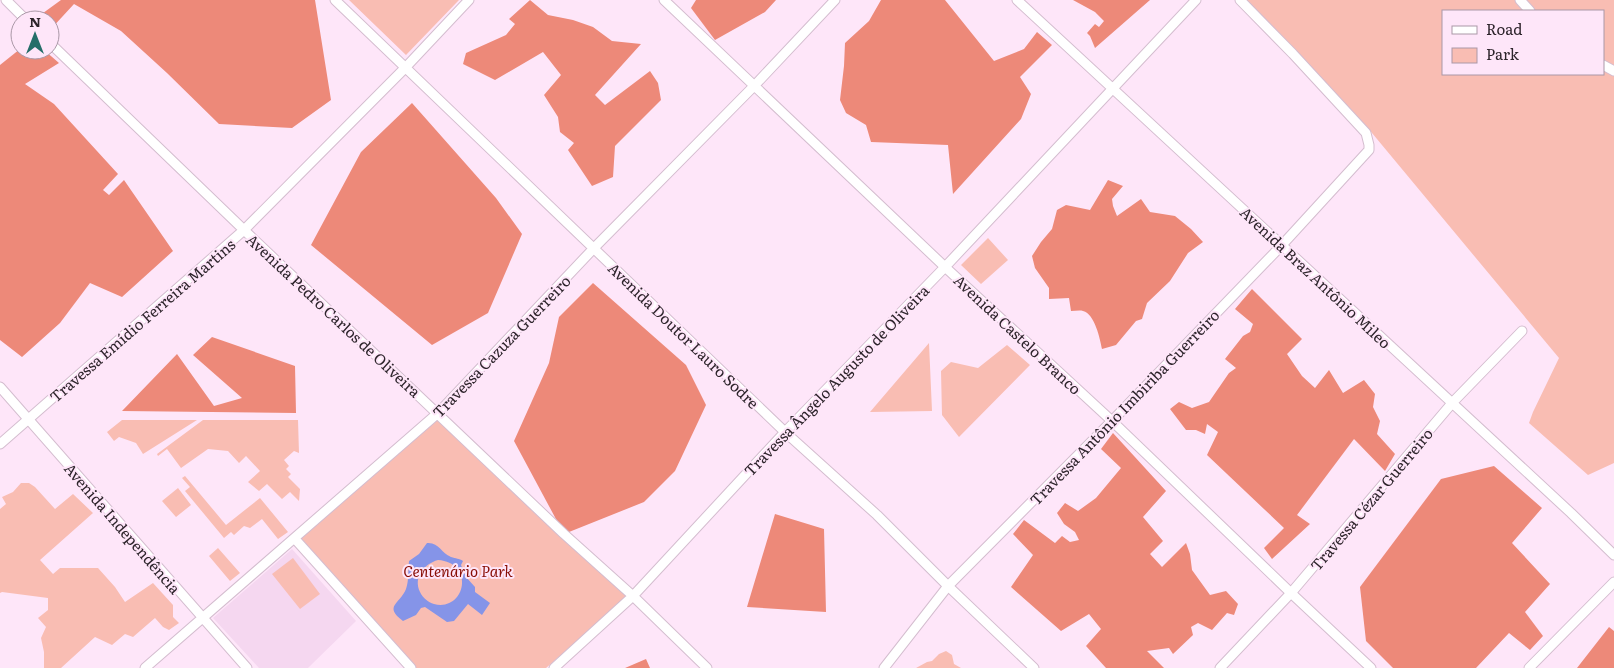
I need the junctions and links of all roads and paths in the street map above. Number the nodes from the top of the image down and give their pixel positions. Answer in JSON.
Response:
{"nodes":[{"id":1,"x":6,"y":0,"type":"edge"},
{"id":2,"x":335,"y":0,"type":"edge"},
{"id":3,"x":469,"y":0,"type":"edge"},
{"id":4,"x":664,"y":0,"type":"edge"},
{"id":5,"x":835,"y":0,"type":"edge"},
{"id":6,"x":1016,"y":0,"type":"edge"},
{"id":7,"x":1196,"y":0,"type":"edge"},
{"id":8,"x":1240,"y":0,"type":"edge"},
{"id":9,"x":1520,"y":0,"type":"edge"},
{"id":10,"x":0,"y":5,"type":"edge"},
{"id":11,"x":16,"y":10,"type":"edge"},
{"id":12,"x":1529,"y":10,"type":"edge"},
{"id":13,"x":60,"y":53,"type":"edge"},
{"id":14,"x":405,"y":68,"type":"junction"},
{"id":15,"x":755,"y":85,"type":"junction"},
{"id":16,"x":1113,"y":90,"type":"junction"},
{"id":17,"x":244,"y":230,"type":"junction"},
{"id":18,"x":1282,"y":245,"type":"junction"},
{"id":19,"x":594,"y":248,"type":"junction"},
{"id":20,"x":945,"y":267,"type":"junction"},
{"id":21,"x":1522,"y":331,"type":"dead end"},
{"id":22,"x":0,"y":387,"type":"edge"},
{"id":23,"x":1452,"y":402,"type":"junction"},
{"id":24,"x":438,"y":413,"type":"junction"},
{"id":25,"x":29,"y":420,"type":"junction"},
{"id":26,"x":1112,"y":422,"type":"junction"},
{"id":27,"x":786,"y":432,"type":"junction"},
{"id":28,"x":0,"y":444,"type":"edge"},
{"id":29,"x":295,"y":539,"type":"junction"},
{"id":30,"x":1614,"y":556,"type":"edge"},
{"id":31,"x":1614,"y":582,"type":"edge"},
{"id":32,"x":948,"y":586,"type":"junction"},
{"id":33,"x":1291,"y":593,"type":"junction"},
{"id":34,"x":632,"y":596,"type":"junction"},
{"id":35,"x":202,"y":618,"type":"junction"},
{"id":36,"x":145,"y":668,"type":"edge"},
{"id":37,"x":247,"y":668,"type":"edge"},
{"id":38,"x":411,"y":668,"type":"edge"},
{"id":39,"x":554,"y":668,"type":"edge"},
{"id":40,"x":707,"y":668,"type":"edge"},
{"id":41,"x":884,"y":668,"type":"edge"},
{"id":42,"x":1034,"y":668,"type":"edge"},
{"id":43,"x":1220,"y":668,"type":"edge"},
{"id":44,"x":1372,"y":668,"type":"edge"},
{"id":45,"x":1529,"y":668,"type":"edge"}],
"edges":[{"from":1,"to":10,"type":"street"},
{"from":1,"to":11,"type":"street"},
{"from":2,"to":14,"type":"street","name":"Avenida Doutor Lauro Sodre"},
{"from":3,"to":14,"type":"street","name":"Travessa Emídio Ferreira Martins"},
{"from":4,"to":15,"type":"street","name":"Avenida Castelo Branco"},
{"from":5,"to":15,"type":"street","name":"Travessa Cazuza Guerreiro"},
{"from":6,"to":16,"type":"street","name":"Avenida Braz Antônio Mileo"},
{"from":7,"to":16,"type":"street","name":"Travessa Ângelo Augusto de Oliveira"},
{"from":8,"to":18,"type":"street","name":"Travessa Antônio Imbiriba Guerreiro"},
{"from":9,"to":12,"type":"street"},
{"from":13,"to":17,"type":"street","name":"Avenida Pedro Carlos de Oliveira"},
{"from":14,"to":17,"type":"street","name":"Travessa Emídio Ferreira Martins"},
{"from":14,"to":19,"type":"street","name":"Avenida Doutor Lauro Sodre"},
{"from":15,"to":19,"type":"street","name":"Travessa Cazuza Guerreiro"},
{"from":15,"to":20,"type":"street","name":"Avenida Castelo Branco"},
{"from":16,"to":18,"type":"street","name":"Avenida Braz Antônio Mileo"},
{"from":16,"to":20,"type":"street","name":"Travessa Ângelo Augusto de Oliveira"},
{"from":17,"to":24,"type":"street","name":"Avenida Pedro Carlos de Oliveira"},
{"from":17,"to":25,"type":"street","name":"Travessa Emídio Ferreira Martins"},
{"from":18,"to":23,"type":"street","name":"Avenida Braz Antônio Mileo"},
{"from":18,"to":26,"type":"street","name":"Travessa Antônio Imbiriba Guerreiro"},
{"from":19,"to":24,"type":"street","name":"Travessa Cazuza Guerreiro"},
{"from":19,"to":27,"type":"street","name":"Avenida Doutor Lauro Sodre"},
{"from":20,"to":26,"type":"street","name":"Avenida Castelo Branco"},
{"from":20,"to":27,"type":"street","name":"Travessa Ângelo Augusto de Oliveira"},
{"from":21,"to":23,"type":"street","name":"Travessa Cézar Guerreiro"},
{"from":22,"to":25,"type":"street","name":"Avenida Independência"},
{"from":23,"to":30,"type":"street","name":"Avenida Braz Antônio Mileo"},
{"from":23,"to":33,"type":"street","name":"Travessa Cézar Guerreiro"},
{"from":24,"to":29,"type":"street","name":"Travessa Cazuza Guerreiro"},
{"from":24,"to":34,"type":"street","name":"Avenida Pedro Carlos de Oliveira"},
{"from":25,"to":28,"type":"street","name":"Travessa Emídio Ferreira Martins"},
{"from":25,"to":35,"type":"street","name":"Avenida Independência"},
{"from":26,"to":32,"type":"street","name":"Travessa Antônio Imbiriba Guerreiro"},
{"from":26,"to":33,"type":"street","name":"Avenida Castelo Branco"},
{"from":27,"to":32,"type":"street","name":"Avenida Doutor Lauro Sodre"},
{"from":27,"to":34,"type":"street","name":"Travessa Ângelo Augusto de Oliveira"},
{"from":29,"to":35,"type":"street","name":"Travessa Cazuza Guerreiro"},
{"from":29,"to":38,"type":"street"},
{"from":31,"to":45,"type":"street"},
{"from":32,"to":41,"type":"street","name":"Travessa Antônio Imbiriba Guerreiro"},
{"from":32,"to":42,"type":"street","name":"Avenida Doutor Lauro Sodre"},
{"from":33,"to":43,"type":"street","name":"Travessa Cézar Guerreiro"},
{"from":33,"to":44,"type":"street","name":"Avenida Castelo Branco"},
{"from":34,"to":39,"type":"street","name":"Travessa Ângelo Augusto de Oliveira"},
{"from":34,"to":40,"type":"street","name":"Avenida Pedro Carlos de Oliveira"},
{"from":35,"to":36,"type":"street","name":"Travessa Cazuza Guerreiro"},
{"from":35,"to":37,"type":"street","name":"Avenida Independência"}]}
